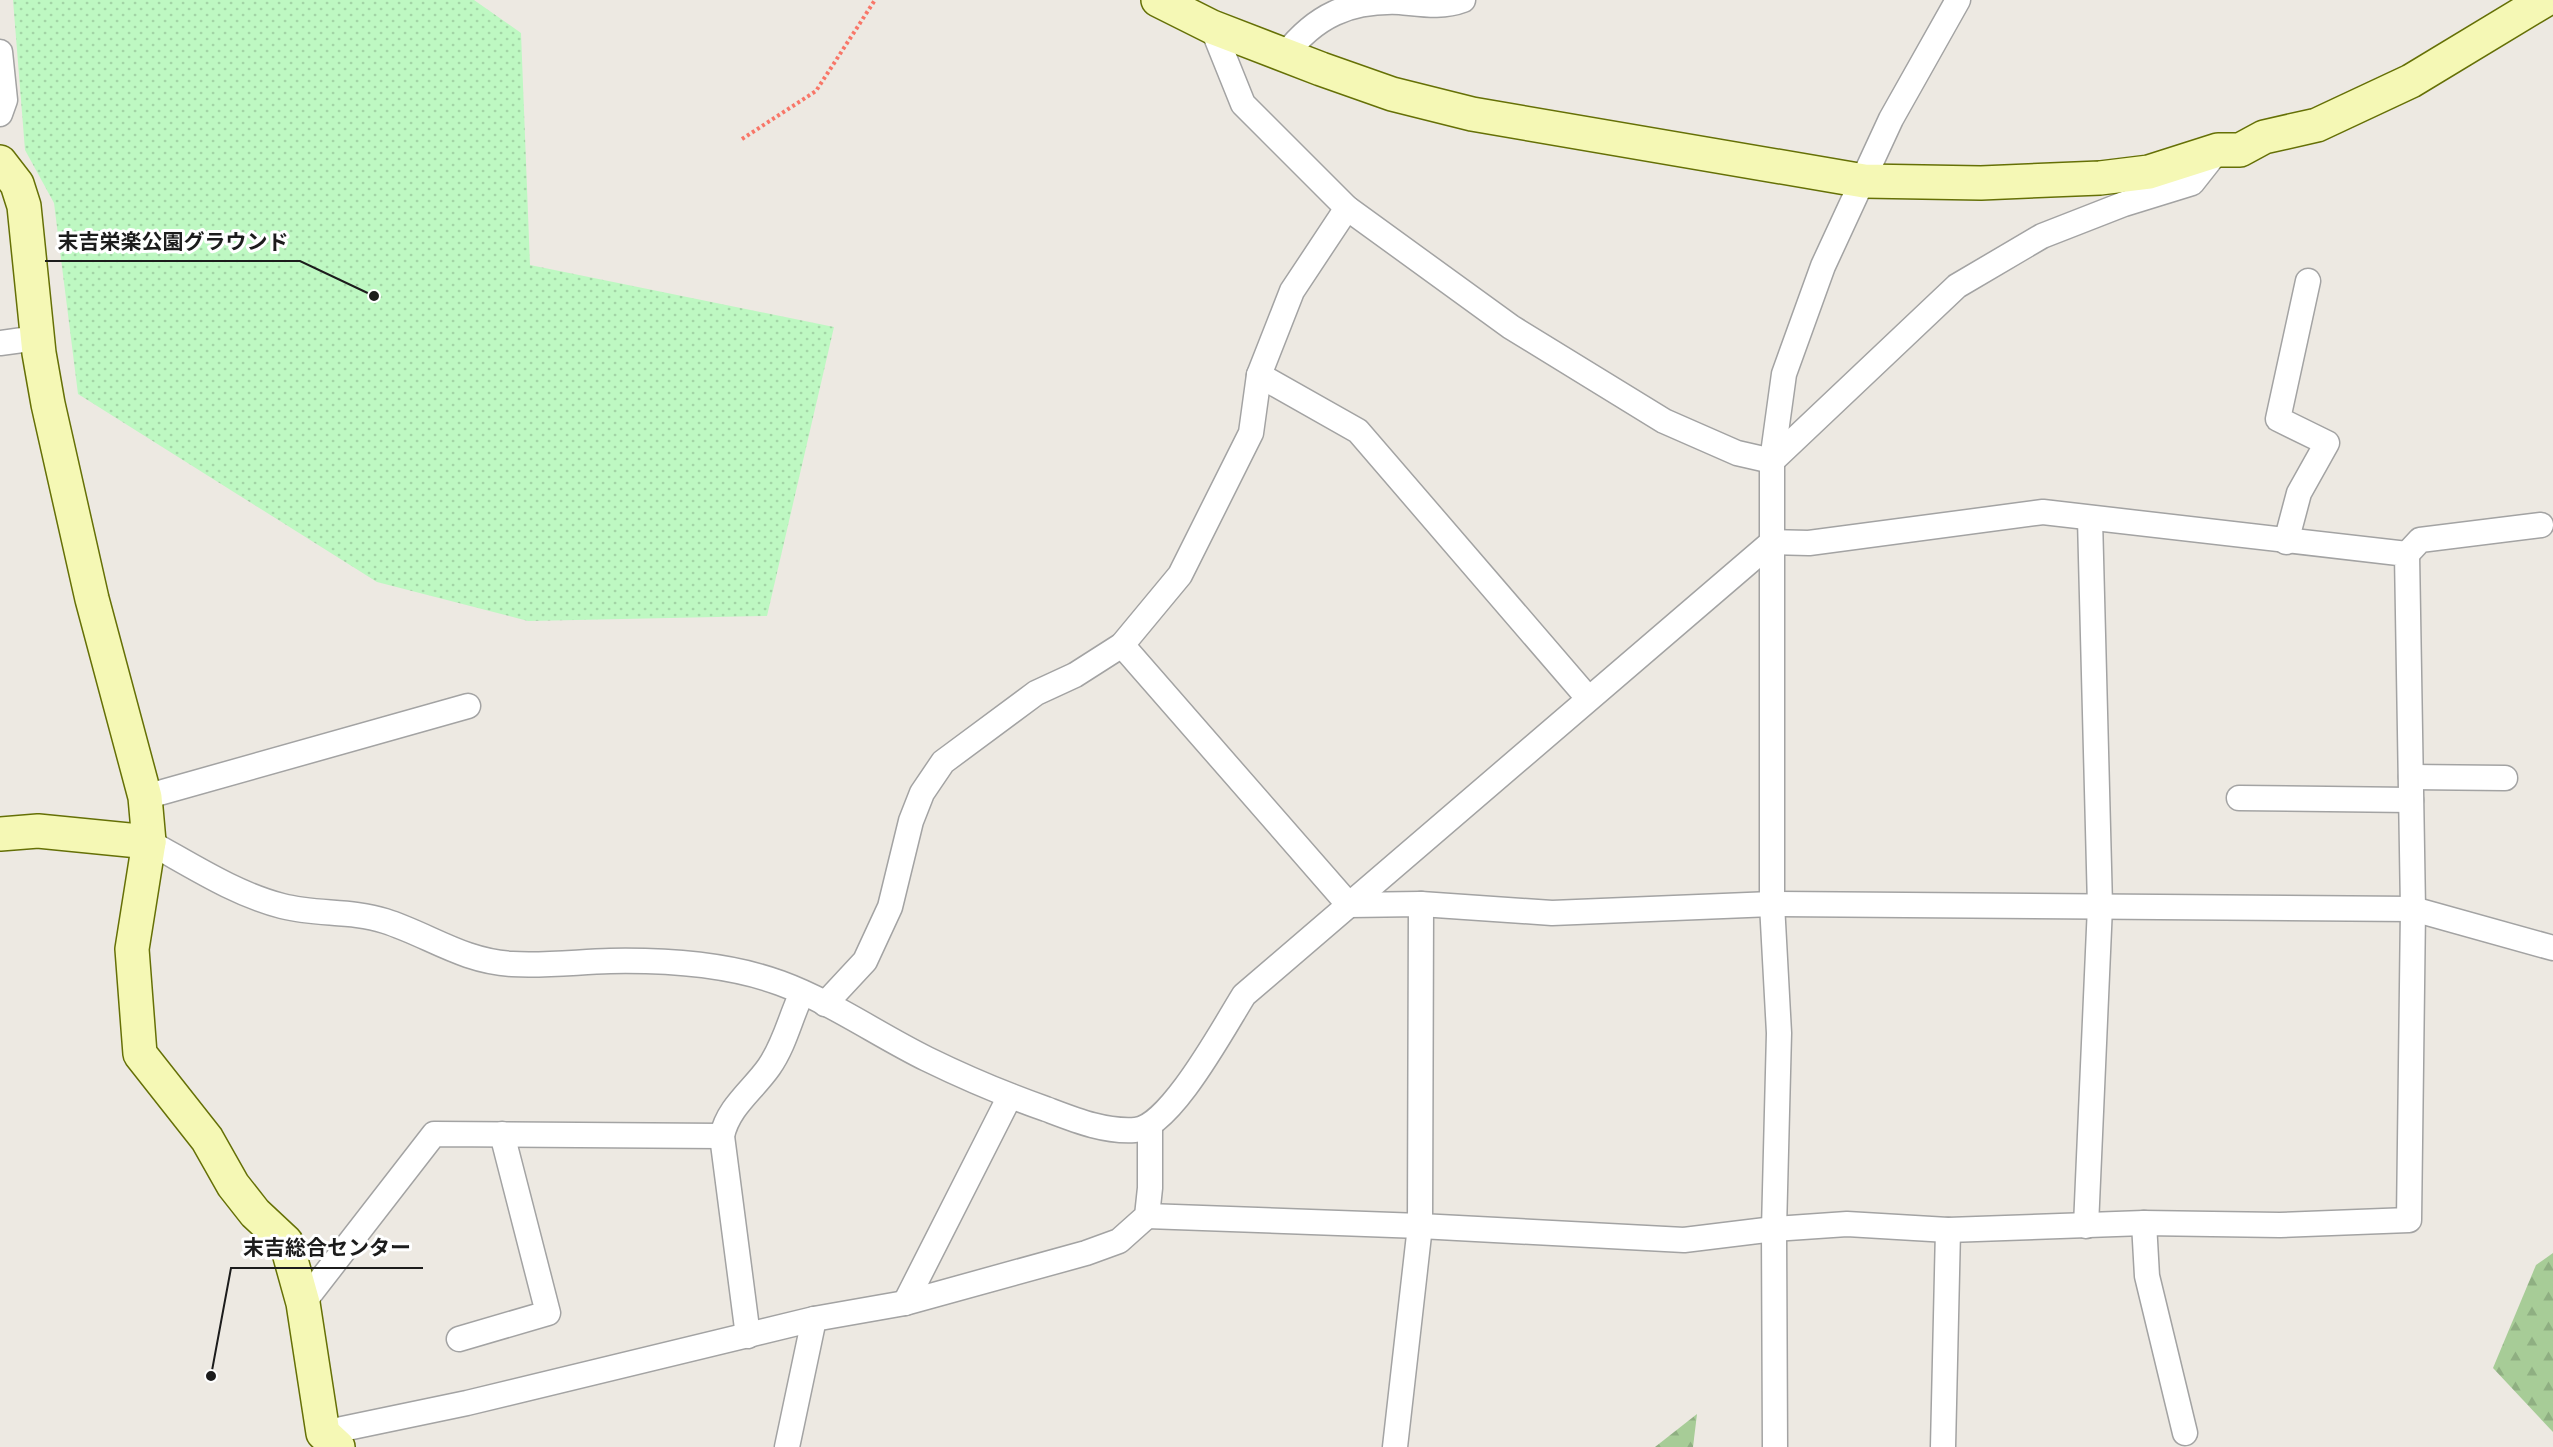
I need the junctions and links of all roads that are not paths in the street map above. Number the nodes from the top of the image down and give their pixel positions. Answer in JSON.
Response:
{"nodes":[{"id":1,"x":1158,"y":0,"type":"edge"},
{"id":2,"x":1463,"y":0,"type":"edge"},
{"id":3,"x":1958,"y":0,"type":"edge"},
{"id":4,"x":2545,"y":0,"type":"edge"},
{"id":5,"x":1212,"y":27,"type":"junction"},
{"id":6,"x":0,"y":52,"type":"edge"},
{"id":7,"x":1285,"y":55,"type":"junction"},
{"id":8,"x":0,"y":114,"type":"edge"},
{"id":9,"x":2218,"y":150,"type":"junction"},
{"id":10,"x":0,"y":162,"type":"edge"},
{"id":11,"x":1864,"y":181,"type":"junction"},
{"id":12,"x":1347,"y":208,"type":"junction"},
{"id":13,"x":2308,"y":280,"type":"dead end"},
{"id":14,"x":37,"y":338,"type":"junction"},
{"id":15,"x":0,"y":343,"type":"edge"},
{"id":16,"x":1259,"y":375,"type":"junction"},
{"id":17,"x":1772,"y":461,"type":"junction"},
{"id":18,"x":2090,"y":519,"type":"junction"},
{"id":19,"x":2541,"y":525,"type":"dead end"},
{"id":20,"x":1772,"y":542,"type":"junction"},
{"id":21,"x":2286,"y":542,"type":"junction"},
{"id":22,"x":2407,"y":554,"type":"junction"},
{"id":23,"x":1122,"y":645,"type":"junction"},
{"id":24,"x":1588,"y":699,"type":"junction"},
{"id":25,"x":468,"y":706,"type":"dead end"},
{"id":26,"x":2505,"y":778,"type":"dead end"},
{"id":27,"x":2411,"y":789,"type":"junction"},
{"id":28,"x":145,"y":797,"type":"junction"},
{"id":29,"x":2239,"y":798,"type":"dead end"},
{"id":30,"x":0,"y":834,"type":"edge"},
{"id":31,"x":149,"y":842,"type":"junction"},
{"id":32,"x":1421,"y":904,"type":"junction"},
{"id":33,"x":1772,"y":904,"type":"junction"},
{"id":34,"x":1349,"y":905,"type":"junction"},
{"id":35,"x":2100,"y":906,"type":"junction"},
{"id":36,"x":2413,"y":909,"type":"junction"},
{"id":37,"x":2553,"y":948,"type":"edge"},
{"id":38,"x":802,"y":993,"type":"junction"},
{"id":39,"x":825,"y":1004,"type":"junction"},
{"id":40,"x":1010,"y":1096,"type":"junction"},
{"id":41,"x":1150,"y":1127,"type":"junction"},
{"id":42,"x":502,"y":1134,"type":"junction"},
{"id":43,"x":722,"y":1136,"type":"junction"},
{"id":44,"x":1147,"y":1216,"type":"junction"},
{"id":45,"x":2144,"y":1223,"type":"junction"},
{"id":46,"x":1420,"y":1226,"type":"junction"},
{"id":47,"x":2086,"y":1226,"type":"junction"},
{"id":48,"x":1774,"y":1229,"type":"junction"},
{"id":49,"x":1948,"y":1230,"type":"junction"},
{"id":50,"x":303,"y":1303,"type":"junction"},
{"id":51,"x":905,"y":1303,"type":"junction"},
{"id":52,"x":814,"y":1319,"type":"junction"},
{"id":53,"x":748,"y":1336,"type":"junction"},
{"id":54,"x":459,"y":1339,"type":"dead end"},
{"id":55,"x":2185,"y":1433,"type":"dead end"},
{"id":56,"x":330,"y":1440,"type":"edge"},
{"id":57,"x":787,"y":1447,"type":"edge"},
{"id":58,"x":1395,"y":1447,"type":"edge"},
{"id":59,"x":1775,"y":1447,"type":"edge"},
{"id":60,"x":1943,"y":1447,"type":"edge"}],
"edges":[{"from":1,"to":5,"type":"street"},
{"from":2,"to":7,"type":"street"},
{"from":3,"to":11,"type":"street"},
{"from":4,"to":9,"type":"street"},
{"from":5,"to":7,"type":"street"},
{"from":5,"to":12,"type":"street"},
{"from":6,"to":8,"type":"street"},
{"from":7,"to":11,"type":"street"},
{"from":9,"to":11,"type":"street"},
{"from":9,"to":17,"type":"street"},
{"from":10,"to":14,"type":"street"},
{"from":11,"to":17,"type":"street"},
{"from":12,"to":16,"type":"street"},
{"from":12,"to":17,"type":"street"},
{"from":13,"to":21,"type":"street"},
{"from":14,"to":15,"type":"street"},
{"from":14,"to":28,"type":"street"},
{"from":16,"to":23,"type":"street"},
{"from":16,"to":24,"type":"street"},
{"from":17,"to":20,"type":"street"},
{"from":18,"to":20,"type":"street"},
{"from":18,"to":21,"type":"street"},
{"from":18,"to":35,"type":"street"},
{"from":19,"to":22,"type":"street"},
{"from":20,"to":24,"type":"street"},
{"from":20,"to":33,"type":"street"},
{"from":21,"to":22,"type":"street"},
{"from":22,"to":27,"type":"street"},
{"from":23,"to":34,"type":"street"},
{"from":23,"to":39,"type":"street"},
{"from":24,"to":34,"type":"street"},
{"from":25,"to":28,"type":"street"},
{"from":26,"to":27,"type":"street"},
{"from":27,"to":29,"type":"street"},
{"from":27,"to":36,"type":"street"},
{"from":28,"to":31,"type":"street"},
{"from":30,"to":31,"type":"street"},
{"from":31,"to":38,"type":"street"},
{"from":31,"to":50,"type":"street"},
{"from":32,"to":33,"type":"street"},
{"from":32,"to":34,"type":"street"},
{"from":32,"to":46,"type":"street"},
{"from":33,"to":35,"type":"street"},
{"from":33,"to":48,"type":"street"},
{"from":34,"to":41,"type":"street"},
{"from":35,"to":36,"type":"street"},
{"from":35,"to":47,"type":"street"},
{"from":36,"to":37,"type":"street"},
{"from":36,"to":45,"type":"street"},
{"from":38,"to":39,"type":"street"},
{"from":38,"to":43,"type":"street"},
{"from":39,"to":40,"type":"street"},
{"from":40,"to":41,"type":"street"},
{"from":40,"to":51,"type":"street"},
{"from":41,"to":44,"type":"street"},
{"from":42,"to":43,"type":"street"},
{"from":42,"to":50,"type":"street"},
{"from":42,"to":54,"type":"street"},
{"from":43,"to":53,"type":"street"},
{"from":44,"to":46,"type":"street"},
{"from":44,"to":51,"type":"street"},
{"from":45,"to":47,"type":"street"},
{"from":45,"to":55,"type":"street"},
{"from":46,"to":48,"type":"street"},
{"from":46,"to":58,"type":"street"},
{"from":47,"to":49,"type":"street"},
{"from":48,"to":49,"type":"street"},
{"from":48,"to":59,"type":"street"},
{"from":49,"to":60,"type":"street"},
{"from":50,"to":56,"type":"street"},
{"from":51,"to":52,"type":"street"},
{"from":52,"to":53,"type":"street"},
{"from":52,"to":57,"type":"street"},
{"from":53,"to":56,"type":"street"}]}
